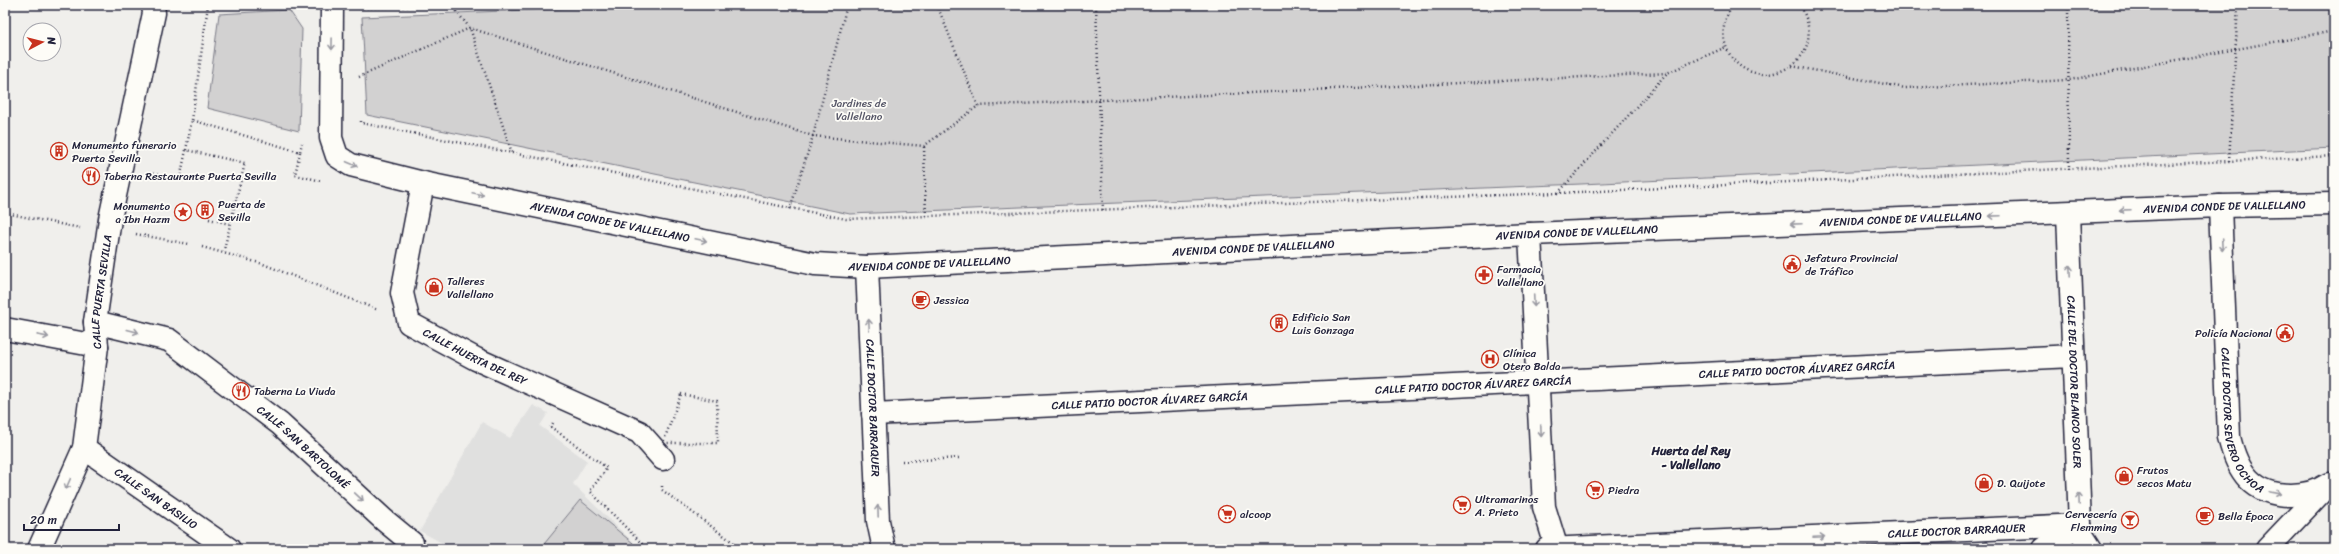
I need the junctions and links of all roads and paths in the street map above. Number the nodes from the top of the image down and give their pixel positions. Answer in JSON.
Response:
{"nodes":[{"id":1,"x":153,"y":5,"type":"edge"},
{"id":2,"x":208,"y":5,"type":"edge"},
{"id":3,"x":332,"y":5,"type":"edge"},
{"id":4,"x":438,"y":5,"type":"edge"},
{"id":5,"x":451,"y":5,"type":"edge"},
{"id":6,"x":847,"y":5,"type":"edge"},
{"id":7,"x":937,"y":5,"type":"edge"},
{"id":8,"x":1096,"y":5,"type":"edge"},
{"id":9,"x":1734,"y":5,"type":"edge"},
{"id":10,"x":1800,"y":5,"type":"edge"},
{"id":11,"x":2068,"y":5,"type":"edge"},
{"id":12,"x":2238,"y":5,"type":"edge"},
{"id":13,"x":357,"y":8,"type":"dead end"},
{"id":14,"x":470,"y":28,"type":"junction"},
{"id":15,"x":2334,"y":31,"type":"edge"},
{"id":16,"x":1726,"y":47,"type":"junction"},
{"id":17,"x":2236,"y":50,"type":"junction"},
{"id":18,"x":1792,"y":66,"type":"junction"},
{"id":19,"x":359,"y":70,"type":"dead end"},
{"id":20,"x":1667,"y":73,"type":"junction"},
{"id":21,"x":359,"y":77,"type":"junction"},
{"id":22,"x":2069,"y":80,"type":"junction"},
{"id":23,"x":360,"y":85,"type":"dead end"},
{"id":24,"x":1100,"y":101,"type":"junction"},
{"id":25,"x":978,"y":106,"type":"junction"},
{"id":26,"x":361,"y":115,"type":"dead end"},
{"id":27,"x":192,"y":120,"type":"junction"},
{"id":28,"x":813,"y":136,"type":"junction"},
{"id":29,"x":283,"y":146,"type":"dead end"},
{"id":30,"x":924,"y":146,"type":"junction"},
{"id":31,"x":186,"y":150,"type":"junction"},
{"id":32,"x":512,"y":153,"type":"junction"},
{"id":33,"x":2334,"y":156,"type":"edge"},
{"id":34,"x":2229,"y":161,"type":"junction"},
{"id":35,"x":121,"y":167,"type":"junction"},
{"id":36,"x":2069,"y":170,"type":"junction"},
{"id":37,"x":423,"y":183,"type":"junction"},
{"id":38,"x":1558,"y":193,"type":"junction"},
{"id":39,"x":2334,"y":204,"type":"edge"},
{"id":40,"x":2220,"y":206,"type":"junction"},
{"id":41,"x":790,"y":209,"type":"junction"},
{"id":42,"x":1103,"y":211,"type":"junction"},
{"id":43,"x":5,"y":213,"type":"edge"},
{"id":44,"x":2068,"y":213,"type":"junction"},
{"id":45,"x":926,"y":218,"type":"junction"},
{"id":46,"x":209,"y":219,"type":"dead end"},
{"id":47,"x":230,"y":224,"type":"junction"},
{"id":48,"x":109,"y":226,"type":"junction"},
{"id":49,"x":1530,"y":234,"type":"junction"},
{"id":50,"x":189,"y":244,"type":"dead end"},
{"id":51,"x":202,"y":247,"type":"dead end"},
{"id":52,"x":223,"y":254,"type":"junction"},
{"id":53,"x":867,"y":267,"type":"junction"},
{"id":54,"x":95,"y":322,"type":"junction"},
{"id":55,"x":409,"y":323,"type":"junction"},
{"id":56,"x":5,"y":329,"type":"edge"},
{"id":57,"x":97,"y":346,"type":"junction"},
{"id":58,"x":2073,"y":356,"type":"junction"},
{"id":59,"x":1539,"y":382,"type":"junction"},
{"id":60,"x":565,"y":397,"type":"junction"},
{"id":61,"x":873,"y":414,"type":"junction"},
{"id":62,"x":84,"y":448,"type":"junction"},
{"id":63,"x":663,"y":451,"type":"junction"},
{"id":64,"x":960,"y":458,"type":"dead end"},
{"id":65,"x":920,"y":460,"type":"dead end"},
{"id":66,"x":2332,"y":482,"type":"edge"},
{"id":67,"x":2080,"y":525,"type":"junction"},
{"id":68,"x":39,"y":549,"type":"edge"},
{"id":69,"x":229,"y":549,"type":"edge"},
{"id":70,"x":408,"y":549,"type":"edge"},
{"id":71,"x":647,"y":549,"type":"edge"},
{"id":72,"x":742,"y":549,"type":"edge"},
{"id":73,"x":884,"y":549,"type":"edge"},
{"id":74,"x":1553,"y":549,"type":"edge"},
{"id":75,"x":2044,"y":549,"type":"edge"},
{"id":76,"x":2091,"y":549,"type":"edge"},
{"id":77,"x":2267,"y":549,"type":"edge"}],
"edges":[{"from":1,"to":35,"type":"street","name":"CALLE PUERTA SEVILLA"},
{"from":2,"to":27,"type":"path"},
{"from":3,"to":37,"type":"street","name":"AVENIDA CONDE DE VALLELLANO","one_way":true},
{"from":4,"to":13,"type":"path"},
{"from":5,"to":14,"type":"path"},
{"from":6,"to":28,"type":"path"},
{"from":7,"to":25,"type":"path"},
{"from":8,"to":24,"type":"path"},
{"from":9,"to":16,"type":"path"},
{"from":10,"to":18,"type":"path"},
{"from":11,"to":22,"type":"path"},
{"from":12,"to":17,"type":"path"},
{"from":14,"to":21,"type":"path"},
{"from":14,"to":28,"type":"path"},
{"from":14,"to":32,"type":"path"},
{"from":15,"to":17,"type":"path"},
{"from":16,"to":18,"type":"path"},
{"from":16,"to":20,"type":"path"},
{"from":17,"to":22,"type":"path"},
{"from":17,"to":34,"type":"path"},
{"from":18,"to":22,"type":"path"},
{"from":19,"to":21,"type":"path"},
{"from":20,"to":24,"type":"path"},
{"from":20,"to":38,"type":"path"},
{"from":21,"to":23,"type":"path"},
{"from":22,"to":36,"type":"path"},
{"from":24,"to":25,"type":"path"},
{"from":24,"to":42,"type":"path"},
{"from":25,"to":30,"type":"path"},
{"from":26,"to":32,"type":"path"},
{"from":27,"to":29,"type":"path"},
{"from":27,"to":31,"type":"path"},
{"from":28,"to":30,"type":"path"},
{"from":28,"to":41,"type":"path"},
{"from":30,"to":45,"type":"path"},
{"from":31,"to":35,"type":"path"},
{"from":31,"to":47,"type":"path"},
{"from":32,"to":41,"type":"path"},
{"from":33,"to":34,"type":"path"},
{"from":34,"to":36,"type":"path"},
{"from":35,"to":48,"type":"street","name":"CALLE PUERTA SEVILLA"},
{"from":36,"to":38,"type":"path"},
{"from":37,"to":53,"type":"street","name":"AVENIDA CONDE DE VALLELLANO","one_way":true},
{"from":37,"to":55,"type":"street"},
{"from":38,"to":42,"type":"path"},
{"from":39,"to":40,"type":"street","name":"AVENIDA CONDE DE VALLELLANO"},
{"from":40,"to":44,"type":"street","name":"AVENIDA CONDE DE VALLELLANO","one_way":true},
{"from":40,"to":66,"type":"street","name":"CALLE DOCTOR SEVERO OCHOA","one_way":true},
{"from":41,"to":45,"type":"path"},
{"from":42,"to":45,"type":"path"},
{"from":43,"to":48,"type":"path"},
{"from":44,"to":49,"type":"street","name":"AVENIDA CONDE DE VALLELLANO","one_way":true},
{"from":58,"to":44,"type":"street","name":"CALLE DEL DOCTOR BLANCO SOLER","one_way":true},
{"from":46,"to":47,"type":"path"},
{"from":47,"to":52,"type":"path"},
{"from":48,"to":50,"type":"path"},
{"from":48,"to":54,"type":"street","name":"CALLE PUERTA SEVILLA"},
{"from":49,"to":53,"type":"street","name":"AVENIDA CONDE DE VALLELLANO"},
{"from":49,"to":59,"type":"street","one_way":true},
{"from":51,"to":52,"type":"path"},
{"from":52,"to":55,"type":"path"},
{"from":61,"to":53,"type":"street","name":"CALLE DOCTOR BARRAQUER","one_way":true},
{"from":54,"to":57,"type":"street","name":"CALLE PUERTA SEVILLA"},
{"from":54,"to":70,"type":"street","name":"CALLE SAN BARTOLOMÉ","one_way":true},
{"from":55,"to":60,"type":"street","name":"CALLE HUERTA DEL REY"},
{"from":56,"to":57,"type":"street","one_way":true},
{"from":57,"to":62,"type":"street","name":"CALLE PUERTA SEVILLA"},
{"from":58,"to":59,"type":"street","name":"CALLE PATIO DOCTOR ÁLVAREZ GARCÍA"},
{"from":67,"to":58,"type":"street","name":"CALLE DEL DOCTOR BLANCO SOLER","one_way":true},
{"from":59,"to":61,"type":"street","name":"CALLE PATIO DOCTOR ÁLVAREZ GARCÍA"},
{"from":59,"to":74,"type":"street","one_way":true},
{"from":60,"to":63,"type":"street","name":"CALLE HUERTA DEL REY"},
{"from":60,"to":71,"type":"path"},
{"from":73,"to":61,"type":"street","name":"CALLE DOCTOR BARRAQUER","one_way":true},
{"from":62,"to":68,"type":"street","name":"CALLE PUERTA SEVILLA","one_way":true},
{"from":62,"to":69,"type":"street","name":"CALLE SAN BASILIO"},
{"from":63,"to":63,"type":"path"},
{"from":63,"to":72,"type":"path"},
{"from":64,"to":65,"type":"path"},
{"from":66,"to":77,"type":"street"},
{"from":74,"to":67,"type":"street","name":"CALLE DOCTOR BARRAQUER","one_way":true},
{"from":67,"to":75,"type":"street"},
{"from":67,"to":76,"type":"street","name":"CALLE DEL DOCTOR BLANCO SOLER"}]}
